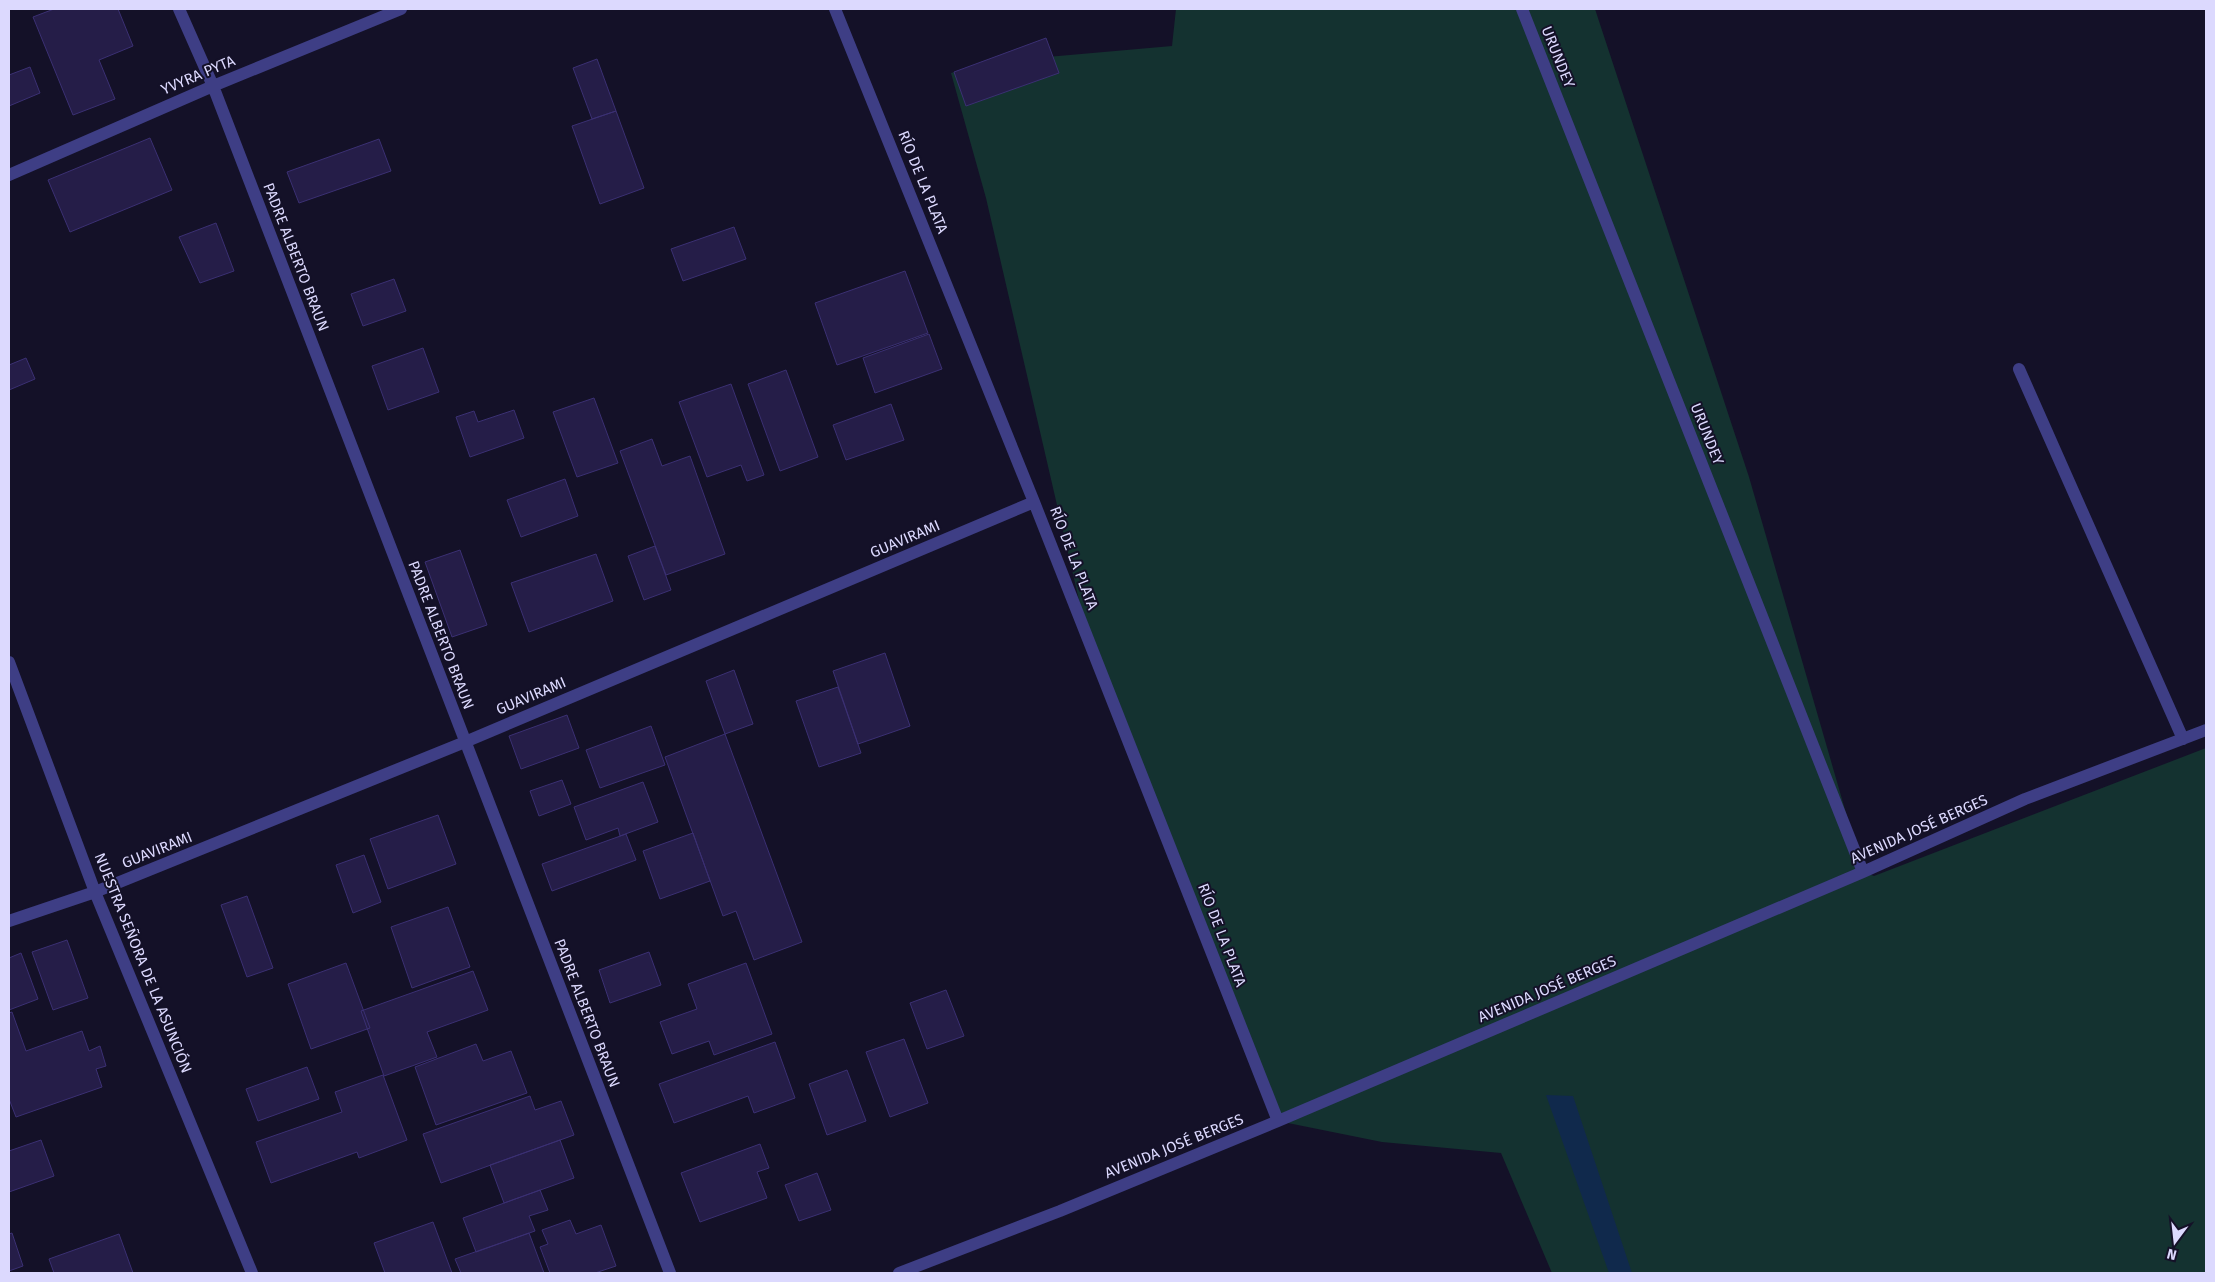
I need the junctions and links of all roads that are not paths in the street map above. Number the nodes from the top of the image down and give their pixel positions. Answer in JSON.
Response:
{"nodes":[{"id":1,"x":179,"y":9,"type":"edge"},
{"id":2,"x":401,"y":9,"type":"edge"},
{"id":3,"x":835,"y":9,"type":"edge"},
{"id":4,"x":1522,"y":9,"type":"edge"},
{"id":5,"x":213,"y":86,"type":"junction"},
{"id":6,"x":9,"y":174,"type":"edge"},
{"id":7,"x":2019,"y":369,"type":"dead end"},
{"id":8,"x":1034,"y":502,"type":"junction"},
{"id":9,"x":9,"y":662,"type":"edge"},
{"id":10,"x":2206,"y":730,"type":"edge"},
{"id":11,"x":2183,"y":739,"type":"junction"},
{"id":12,"x":465,"y":742,"type":"junction"},
{"id":13,"x":1862,"y":872,"type":"junction"},
{"id":14,"x":96,"y":892,"type":"junction"},
{"id":15,"x":9,"y":920,"type":"edge"},
{"id":16,"x":1278,"y":1121,"type":"junction"},
{"id":17,"x":252,"y":1273,"type":"edge"},
{"id":18,"x":670,"y":1273,"type":"edge"},
{"id":19,"x":899,"y":1273,"type":"edge"}],
"edges":[{"from":1,"to":5,"type":"street","name":"PADRE ALBERTO BRAUN"},
{"from":2,"to":5,"type":"street","name":"YVYRA PYTA"},
{"from":3,"to":8,"type":"street","name":"RÍO DE LA PLATA"},
{"from":4,"to":13,"type":"street","name":"URUNDEY"},
{"from":5,"to":6,"type":"street","name":"YVYRA PYTA"},
{"from":5,"to":12,"type":"street","name":"PADRE ALBERTO BRAUN"},
{"from":7,"to":11,"type":"street"},
{"from":8,"to":12,"type":"street","name":"GUAVIRAMI"},
{"from":8,"to":16,"type":"street","name":"RÍO DE LA PLATA"},
{"from":9,"to":14,"type":"street","name":"NUESTRA SEÑORA DE LA ASUNCIÓN"},
{"from":10,"to":11,"type":"street","name":"AVENIDA JOSÉ BERGES"},
{"from":11,"to":13,"type":"street","name":"AVENIDA JOSÉ BERGES"},
{"from":12,"to":14,"type":"street","name":"GUAVIRAMI"},
{"from":12,"to":18,"type":"street","name":"PADRE ALBERTO BRAUN"},
{"from":13,"to":16,"type":"street","name":"AVENIDA JOSÉ BERGES"},
{"from":14,"to":15,"type":"street","name":"GUAVIRAMI"},
{"from":14,"to":17,"type":"street","name":"NUESTRA SEÑORA DE LA ASUNCIÓN"},
{"from":16,"to":19,"type":"street","name":"AVENIDA JOSÉ BERGES"}]}
